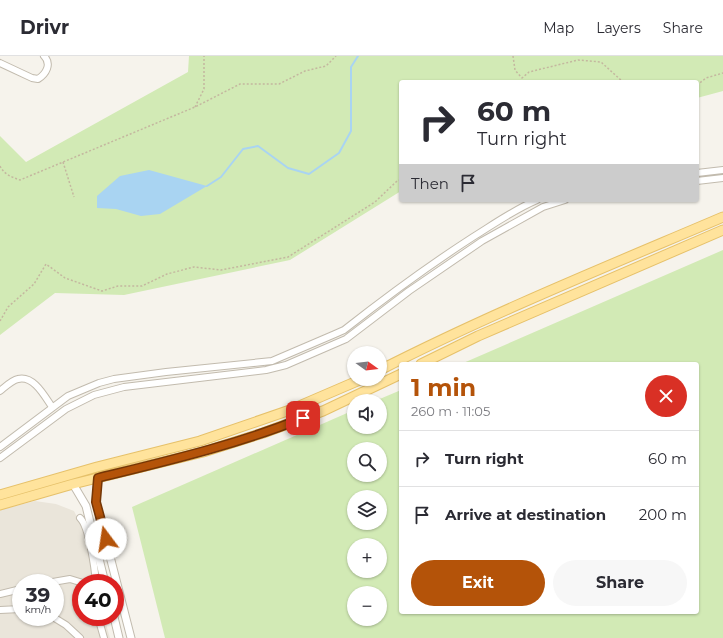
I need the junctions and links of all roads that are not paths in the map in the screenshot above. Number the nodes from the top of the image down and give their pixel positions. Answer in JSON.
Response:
{"nodes":[{"id":1,"x":44,"y":56,"type":"edge"},
{"id":2,"x":0,"y":63,"type":"edge"},
{"id":3,"x":723,"y":170,"type":"edge"},
{"id":4,"x":699,"y":173,"type":"edge"},
{"id":5,"x":723,"y":178,"type":"edge"},
{"id":6,"x":699,"y":181,"type":"edge"},
{"id":7,"x":534,"y":202,"type":"edge"},
{"id":8,"x":559,"y":202,"type":"edge"},
{"id":9,"x":723,"y":217,"type":"edge"},
{"id":10,"x":723,"y":230,"type":"edge"},
{"id":11,"x":376,"y":305,"type":"junction"},
{"id":12,"x":381,"y":311,"type":"junction"},
{"id":13,"x":425,"y":362,"type":"edge"},
{"id":14,"x":387,"y":367,"type":"edge"},
{"id":15,"x":399,"y":375,"type":"edge"},
{"id":16,"x":347,"y":385,"type":"edge"},
{"id":17,"x":0,"y":391,"type":"edge"},
{"id":18,"x":52,"y":407,"type":"junction"},
{"id":19,"x":0,"y":447,"type":"edge"},
{"id":20,"x":1,"y":454,"type":"edge"},
{"id":21,"x":98,"y":478,"type":"junction"},
{"id":22,"x":73,"y":484,"type":"junction"},
{"id":23,"x":0,"y":495,"type":"edge"},
{"id":24,"x":0,"y":506,"type":"edge"},
{"id":25,"x":80,"y":518,"type":"dead end"},
{"id":26,"x":94,"y":574,"type":"edge"},
{"id":27,"x":103,"y":574,"type":"edge"},
{"id":28,"x":12,"y":591,"type":"edge"},
{"id":29,"x":0,"y":594,"type":"edge"},
{"id":30,"x":12,"y":609,"type":"edge"},
{"id":31,"x":0,"y":610,"type":"edge"},
{"id":32,"x":64,"y":624,"type":"edge"},
{"id":33,"x":101,"y":626,"type":"edge"},
{"id":34,"x":116,"y":626,"type":"edge"},
{"id":35,"x":80,"y":638,"type":"edge"},
{"id":36,"x":104,"y":638,"type":"edge"},
{"id":37,"x":119,"y":638,"type":"edge"},
{"id":38,"x":131,"y":638,"type":"edge"}],
"edges":[{"from":1,"to":2,"type":"street"},
{"from":3,"to":4,"type":"street"},
{"from":5,"to":6,"type":"street"},
{"from":7,"to":11,"type":"street"},
{"from":8,"to":12,"type":"street"},
{"from":9,"to":14,"type":"main road"},
{"from":10,"to":13,"type":"main road"},
{"from":11,"to":12,"type":"street"},
{"from":11,"to":18,"type":"street"},
{"from":12,"to":20,"type":"street"},
{"from":15,"to":21,"type":"main road"},
{"from":16,"to":23,"type":"main road"},
{"from":17,"to":18,"type":"street"},
{"from":18,"to":19,"type":"street"},
{"from":21,"to":22,"type":"main road"},
{"from":21,"to":38,"type":"street"},
{"from":22,"to":24,"type":"main road"},
{"from":22,"to":27,"type":"street"},
{"from":25,"to":26,"type":"street"},
{"from":28,"to":29,"type":"street"},
{"from":30,"to":31,"type":"street"},
{"from":32,"to":35,"type":"street"},
{"from":33,"to":36,"type":"street"},
{"from":34,"to":37,"type":"street"}]}
